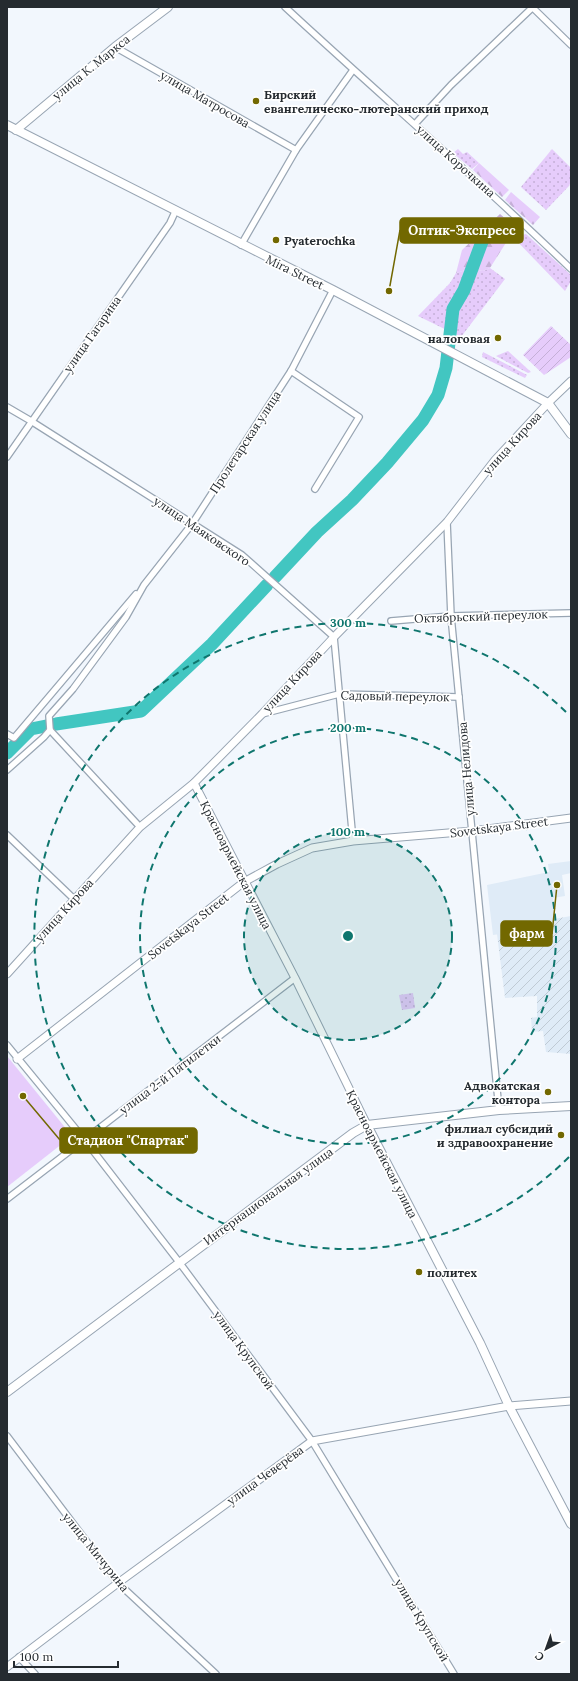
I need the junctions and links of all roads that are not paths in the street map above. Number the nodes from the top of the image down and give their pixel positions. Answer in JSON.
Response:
{"nodes":[{"id":1,"x":285,"y":7,"type":"edge"},
{"id":2,"x":532,"y":7,"type":"edge"},
{"id":3,"x":164,"y":8,"type":"edge"},
{"id":4,"x":571,"y":45,"type":"edge"},
{"id":5,"x":114,"y":47,"type":"junction"},
{"id":6,"x":353,"y":70,"type":"junction"},
{"id":7,"x":415,"y":124,"type":"junction"},
{"id":8,"x":7,"y":125,"type":"edge"},
{"id":9,"x":16,"y":130,"type":"junction"},
{"id":10,"x":296,"y":150,"type":"junction"},
{"id":11,"x":175,"y":212,"type":"junction"},
{"id":12,"x":241,"y":245,"type":"junction"},
{"id":13,"x":571,"y":269,"type":"edge"},
{"id":14,"x":333,"y":290,"type":"junction"},
{"id":15,"x":291,"y":371,"type":"junction"},
{"id":16,"x":571,"y":381,"type":"edge"},
{"id":17,"x":548,"y":403,"type":"junction"},
{"id":18,"x":7,"y":407,"type":"edge"},
{"id":19,"x":31,"y":420,"type":"junction"},
{"id":20,"x":571,"y":434,"type":"edge"},
{"id":21,"x":7,"y":457,"type":"edge"},
{"id":22,"x":315,"y":489,"type":"dead end"},
{"id":23,"x":447,"y":522,"type":"junction"},
{"id":24,"x":192,"y":524,"type":"junction"},
{"id":25,"x":144,"y":585,"type":"junction"},
{"id":26,"x":571,"y":613,"type":"edge"},
{"id":27,"x":451,"y":616,"type":"junction"},
{"id":28,"x":391,"y":621,"type":"dead end"},
{"id":29,"x":334,"y":637,"type":"junction"},
{"id":30,"x":339,"y":694,"type":"junction"},
{"id":31,"x":459,"y":697,"type":"junction"},
{"id":32,"x":262,"y":714,"type":"junction"},
{"id":33,"x":50,"y":729,"type":"junction"},
{"id":34,"x":7,"y":734,"type":"edge"},
{"id":35,"x":7,"y":770,"type":"edge"},
{"id":36,"x":194,"y":783,"type":"junction"},
{"id":37,"x":571,"y":818,"type":"edge"},
{"id":38,"x":140,"y":827,"type":"junction"},
{"id":39,"x":472,"y":831,"type":"junction"},
{"id":40,"x":7,"y":835,"type":"edge"},
{"id":41,"x":353,"y":841,"type":"junction"},
{"id":42,"x":244,"y":882,"type":"junction"},
{"id":43,"x":74,"y":899,"type":"junction"},
{"id":44,"x":7,"y":974,"type":"edge"},
{"id":45,"x":295,"y":978,"type":"junction"},
{"id":46,"x":7,"y":1045,"type":"edge"},
{"id":47,"x":17,"y":1059,"type":"junction"},
{"id":48,"x":571,"y":1106,"type":"edge"},
{"id":49,"x":499,"y":1110,"type":"junction"},
{"id":50,"x":367,"y":1125,"type":"junction"},
{"id":51,"x":84,"y":1139,"type":"junction"},
{"id":52,"x":7,"y":1199,"type":"edge"},
{"id":53,"x":179,"y":1262,"type":"junction"},
{"id":54,"x":7,"y":1392,"type":"edge"},
{"id":55,"x":571,"y":1401,"type":"edge"},
{"id":56,"x":510,"y":1406,"type":"junction"},
{"id":57,"x":7,"y":1436,"type":"edge"},
{"id":58,"x":312,"y":1441,"type":"junction"},
{"id":59,"x":571,"y":1524,"type":"edge"},
{"id":60,"x":118,"y":1583,"type":"junction"},
{"id":61,"x":19,"y":1657,"type":"junction"},
{"id":62,"x":7,"y":1667,"type":"edge"},
{"id":63,"x":35,"y":1674,"type":"edge"},
{"id":64,"x":216,"y":1674,"type":"edge"},
{"id":65,"x":454,"y":1674,"type":"edge"}],
"edges":[{"from":1,"to":6,"type":"street","name":"улица Корочкина"},
{"from":2,"to":4,"type":"street"},
{"from":2,"to":7,"type":"street"},
{"from":3,"to":5,"type":"main road","name":"улица К. Маркса"},
{"from":5,"to":9,"type":"main road","name":"улица К. Маркса"},
{"from":5,"to":10,"type":"street","name":"улица Матросова"},
{"from":6,"to":7,"type":"street","name":"улица Корочкина"},
{"from":6,"to":10,"type":"street"},
{"from":7,"to":13,"type":"street","name":"улица Корочкина"},
{"from":8,"to":9,"type":"main road","name":"Mira Street"},
{"from":9,"to":11,"type":"main road","name":"Mira Street"},
{"from":10,"to":12,"type":"street"},
{"from":11,"to":12,"type":"main road","name":"Mira Street"},
{"from":11,"to":19,"type":"street","name":"улица Гагарина"},
{"from":12,"to":14,"type":"main road","name":"Mira Street"},
{"from":14,"to":15,"type":"street","name":"Пролетарская улица"},
{"from":14,"to":17,"type":"main road","name":"Mira Street"},
{"from":15,"to":22,"type":"street"},
{"from":15,"to":24,"type":"street","name":"Пролетарская улица"},
{"from":16,"to":17,"type":"street","name":"улица Кирова"},
{"from":17,"to":20,"type":"main road","name":"Mira Street"},
{"from":17,"to":23,"type":"street","name":"улица Кирова"},
{"from":18,"to":19,"type":"street","name":"улица Маяковского"},
{"from":19,"to":21,"type":"street","name":"улица Гагарина"},
{"from":19,"to":24,"type":"street","name":"улица Маяковского"},
{"from":23,"to":27,"type":"street","name":"улица Нелидова"},
{"from":23,"to":29,"type":"street","name":"улица Кирова"},
{"from":24,"to":25,"type":"street","name":"Пролетарская улица"},
{"from":24,"to":29,"type":"street","name":"улица Маяковского"},
{"from":25,"to":33,"type":"street","name":"Пролетарская улица"},
{"from":25,"to":34,"type":"street","name":"Пролетарская улица"},
{"from":26,"to":27,"type":"street","name":"Октябрьский переулок"},
{"from":27,"to":28,"type":"street","name":"Октябрьский переулок"},
{"from":27,"to":31,"type":"street","name":"улица Нелидова"},
{"from":29,"to":30,"type":"street"},
{"from":29,"to":32,"type":"street","name":"улица Кирова"},
{"from":30,"to":31,"type":"street","name":"Садовый переулок"},
{"from":30,"to":32,"type":"street","name":"Садовый переулок"},
{"from":30,"to":41,"type":"street"},
{"from":31,"to":39,"type":"street","name":"улица Нелидова"},
{"from":32,"to":36,"type":"street","name":"улица Кирова"},
{"from":33,"to":35,"type":"street"},
{"from":33,"to":38,"type":"street"},
{"from":36,"to":38,"type":"street","name":"улица Кирова"},
{"from":36,"to":42,"type":"street","name":"Красноармейская улица"},
{"from":37,"to":39,"type":"street","name":"Sovetskaya Street"},
{"from":38,"to":43,"type":"street","name":"улица Кирова"},
{"from":39,"to":41,"type":"street","name":"Sovetskaya Street"},
{"from":39,"to":49,"type":"street","name":"улица Нелидова"},
{"from":40,"to":43,"type":"street"},
{"from":41,"to":42,"type":"street","name":"Sovetskaya Street"},
{"from":42,"to":45,"type":"street","name":"Красноармейская улица"},
{"from":42,"to":47,"type":"street","name":"Sovetskaya Street"},
{"from":43,"to":44,"type":"street","name":"улица Кирова"},
{"from":45,"to":50,"type":"street","name":"Красноармейская улица"},
{"from":45,"to":51,"type":"street","name":"улица 2-й Пятилетки"},
{"from":46,"to":47,"type":"street","name":"улица Крупской"},
{"from":47,"to":51,"type":"street","name":"улица Крупской"},
{"from":48,"to":49,"type":"main road","name":"Интернациональная улица"},
{"from":49,"to":50,"type":"main road","name":"Интернациональная улица"},
{"from":50,"to":53,"type":"main road","name":"Интернациональная улица"},
{"from":50,"to":56,"type":"main road","name":"Красноармейская улица"},
{"from":51,"to":52,"type":"street","name":"улица 2-й Пятилетки"},
{"from":51,"to":53,"type":"street","name":"улица Крупской"},
{"from":53,"to":54,"type":"main road","name":"Интернациональная улица"},
{"from":53,"to":58,"type":"street","name":"улица Крупской"},
{"from":55,"to":56,"type":"street","name":"улица Чеверёва"},
{"from":56,"to":58,"type":"street","name":"улица Чеверёва"},
{"from":56,"to":59,"type":"main road","name":"Красноармейская улица"},
{"from":57,"to":60,"type":"street","name":"улица Мичурина"},
{"from":58,"to":60,"type":"street","name":"улица Чеверёва"},
{"from":58,"to":65,"type":"street","name":"улица Крупской"},
{"from":60,"to":61,"type":"street","name":"улица Чеверёва"},
{"from":60,"to":64,"type":"street","name":"улица Мичурина"},
{"from":61,"to":62,"type":"street","name":"улица Чеверёва"},
{"from":61,"to":63,"type":"street"}]}
